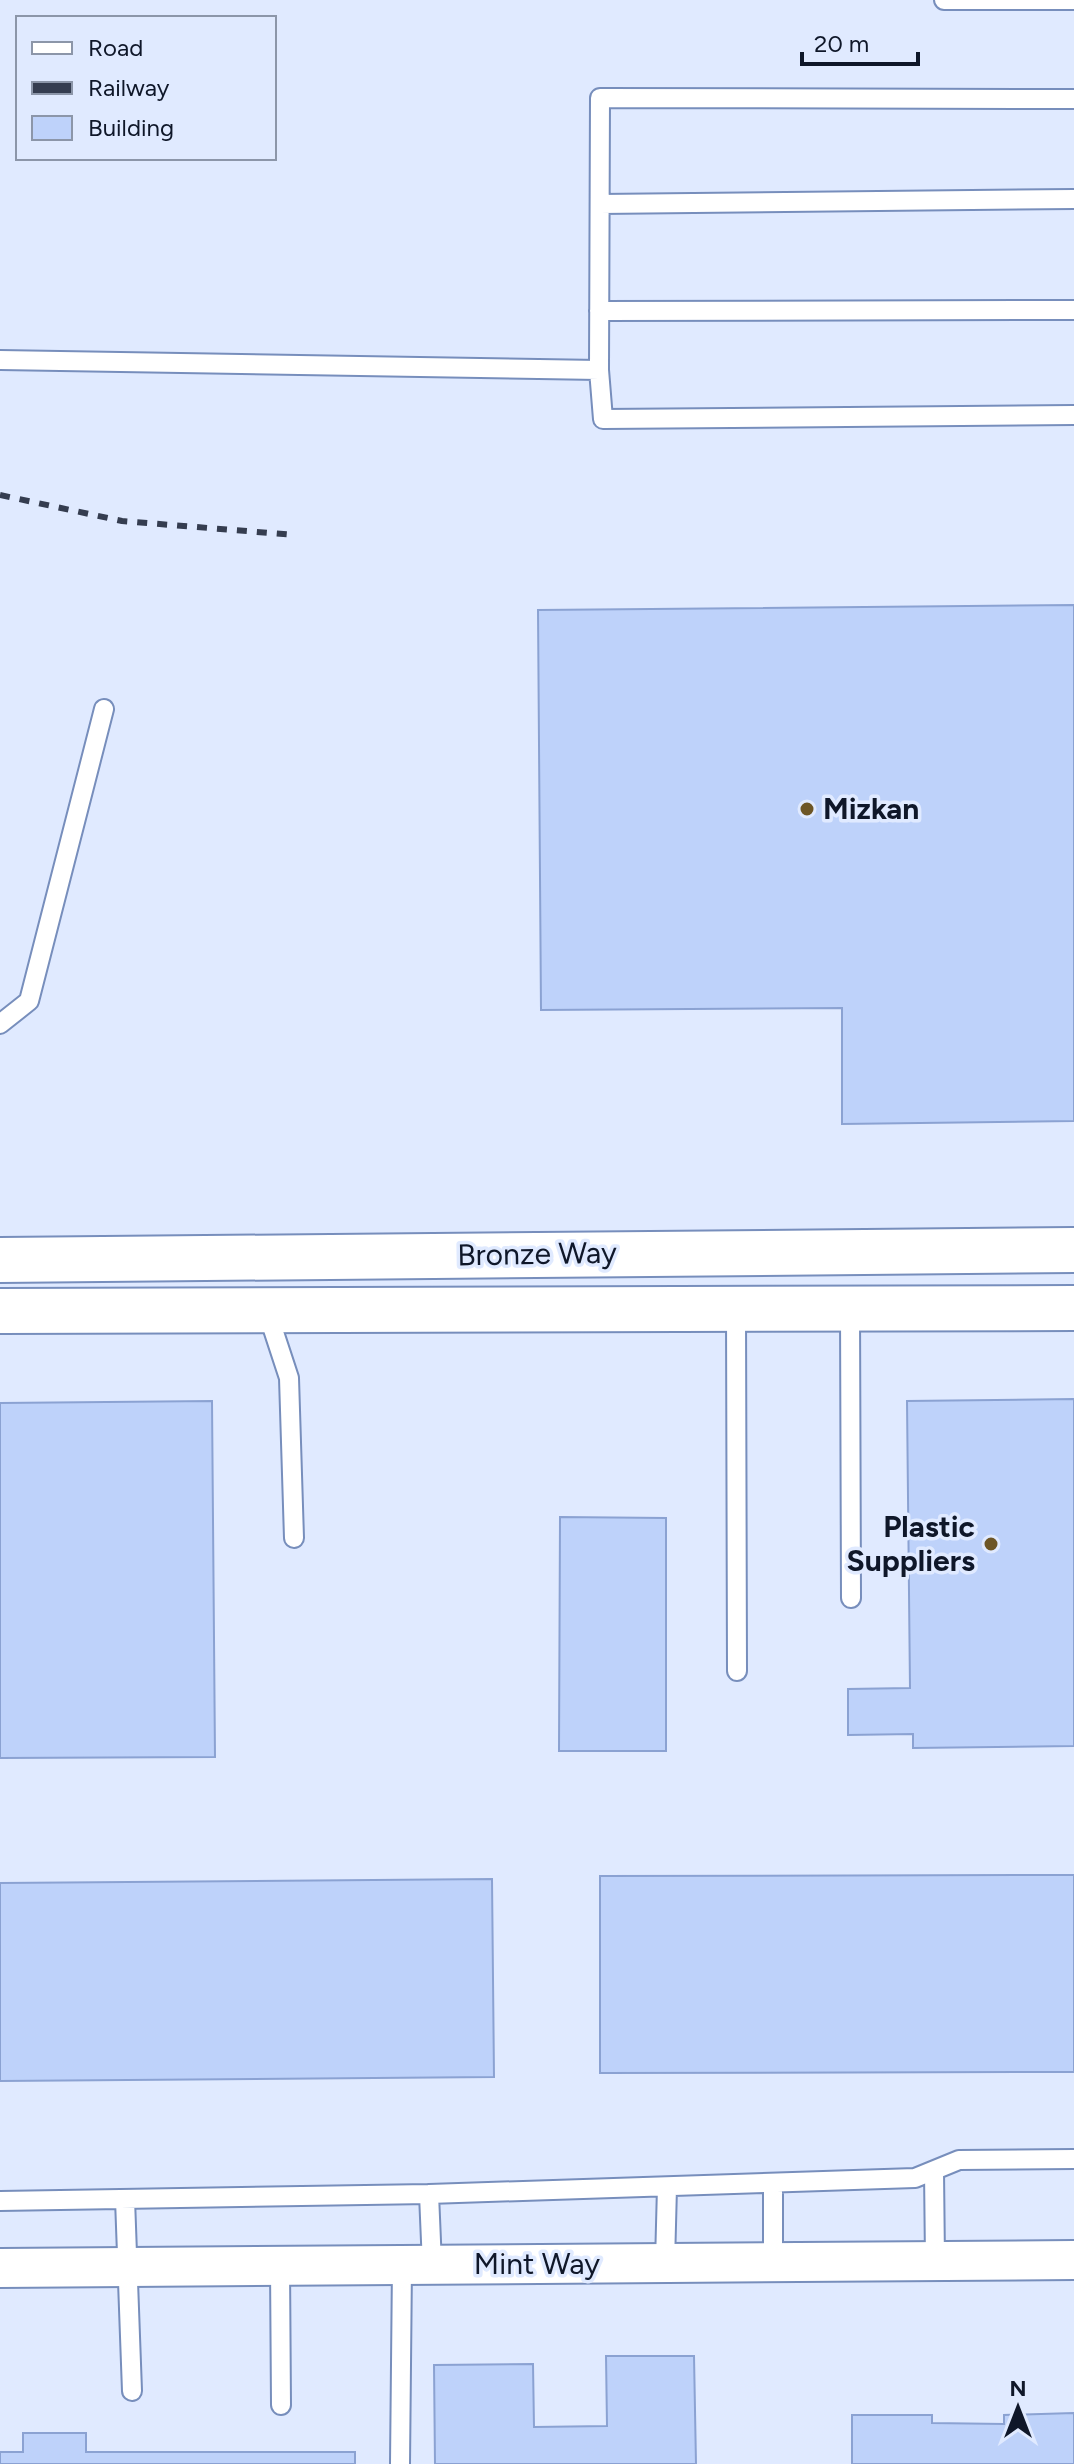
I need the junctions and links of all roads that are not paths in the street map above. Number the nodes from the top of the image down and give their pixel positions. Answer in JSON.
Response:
{"nodes":[{"id":1,"x":944,"y":0,"type":"edge"},
{"id":2,"x":1074,"y":0,"type":"edge"},
{"id":3,"x":1074,"y":99,"type":"edge"},
{"id":4,"x":1074,"y":199,"type":"edge"},
{"id":5,"x":600,"y":204,"type":"junction"},
{"id":6,"x":1074,"y":310,"type":"edge"},
{"id":7,"x":599,"y":311,"type":"junction"},
{"id":8,"x":0,"y":360,"type":"edge"},
{"id":9,"x":599,"y":370,"type":"junction"},
{"id":10,"x":1074,"y":415,"type":"edge"},
{"id":11,"x":104,"y":709,"type":"dead end"},
{"id":12,"x":0,"y":1024,"type":"edge"},
{"id":13,"x":1074,"y":1250,"type":"edge"},
{"id":14,"x":854,"y":1251,"type":"junction"},
{"id":15,"x":0,"y":1260,"type":"edge"},
{"id":16,"x":1074,"y":1308,"type":"edge"},
{"id":17,"x":736,"y":1310,"type":"junction"},
{"id":18,"x":850,"y":1310,"type":"junction"},
{"id":19,"x":0,"y":1311,"type":"edge"},
{"id":20,"x":267,"y":1311,"type":"junction"},
{"id":21,"x":294,"y":1538,"type":"dead end"},
{"id":22,"x":851,"y":1598,"type":"dead end"},
{"id":23,"x":737,"y":1671,"type":"dead end"},
{"id":24,"x":1074,"y":2159,"type":"edge"},
{"id":25,"x":934,"y":2171,"type":"junction"},
{"id":26,"x":773,"y":2183,"type":"junction"},
{"id":27,"x":667,"y":2187,"type":"junction"},
{"id":28,"x":429,"y":2194,"type":"junction"},
{"id":29,"x":125,"y":2199,"type":"junction"},
{"id":30,"x":0,"y":2201,"type":"edge"},
{"id":31,"x":1074,"y":2260,"type":"edge"},
{"id":32,"x":935,"y":2261,"type":"junction"},
{"id":33,"x":773,"y":2262,"type":"junction"},
{"id":34,"x":665,"y":2263,"type":"junction"},
{"id":35,"x":417,"y":2265,"type":"junction"},
{"id":36,"x":280,"y":2266,"type":"junction"},
{"id":37,"x":128,"y":2267,"type":"junction"},
{"id":38,"x":0,"y":2268,"type":"edge"},
{"id":39,"x":132,"y":2391,"type":"dead end"},
{"id":40,"x":281,"y":2405,"type":"dead end"},
{"id":41,"x":400,"y":2464,"type":"edge"}],
"edges":[{"from":1,"to":2,"type":"lane"},
{"from":3,"to":5,"type":"lane"},
{"from":4,"to":5,"type":"lane"},
{"from":5,"to":7,"type":"lane"},
{"from":6,"to":7,"type":"lane"},
{"from":7,"to":9,"type":"lane"},
{"from":8,"to":9,"type":"lane"},
{"from":9,"to":10,"type":"lane"},
{"from":11,"to":12,"type":"lane"},
{"from":13,"to":14,"type":"street","name":"Bronze Way"},
{"from":14,"to":15,"type":"street","name":"Bronze Way"},
{"from":14,"to":18,"type":"street"},
{"from":16,"to":18,"type":"street","name":"Bronze Way"},
{"from":17,"to":18,"type":"street","name":"Bronze Way"},
{"from":17,"to":20,"type":"street","name":"Bronze Way"},
{"from":17,"to":23,"type":"lane"},
{"from":18,"to":22,"type":"lane"},
{"from":19,"to":20,"type":"street","name":"Bronze Way"},
{"from":20,"to":21,"type":"lane"},
{"from":24,"to":25,"type":"lane"},
{"from":25,"to":26,"type":"lane"},
{"from":25,"to":32,"type":"lane"},
{"from":26,"to":27,"type":"lane"},
{"from":26,"to":33,"type":"lane"},
{"from":27,"to":28,"type":"lane"},
{"from":27,"to":34,"type":"lane"},
{"from":28,"to":29,"type":"lane"},
{"from":28,"to":35,"type":"lane"},
{"from":29,"to":30,"type":"lane"},
{"from":29,"to":37,"type":"lane"},
{"from":31,"to":32,"type":"street","name":"Mint Way"},
{"from":32,"to":33,"type":"street","name":"Mint Way"},
{"from":33,"to":34,"type":"street","name":"Mint Way"},
{"from":34,"to":35,"type":"street","name":"Mint Way"},
{"from":35,"to":36,"type":"street","name":"Mint Way"},
{"from":35,"to":41,"type":"lane"},
{"from":36,"to":37,"type":"street","name":"Mint Way"},
{"from":36,"to":40,"type":"lane"},
{"from":37,"to":38,"type":"street","name":"Mint Way"},
{"from":37,"to":39,"type":"lane"}]}
